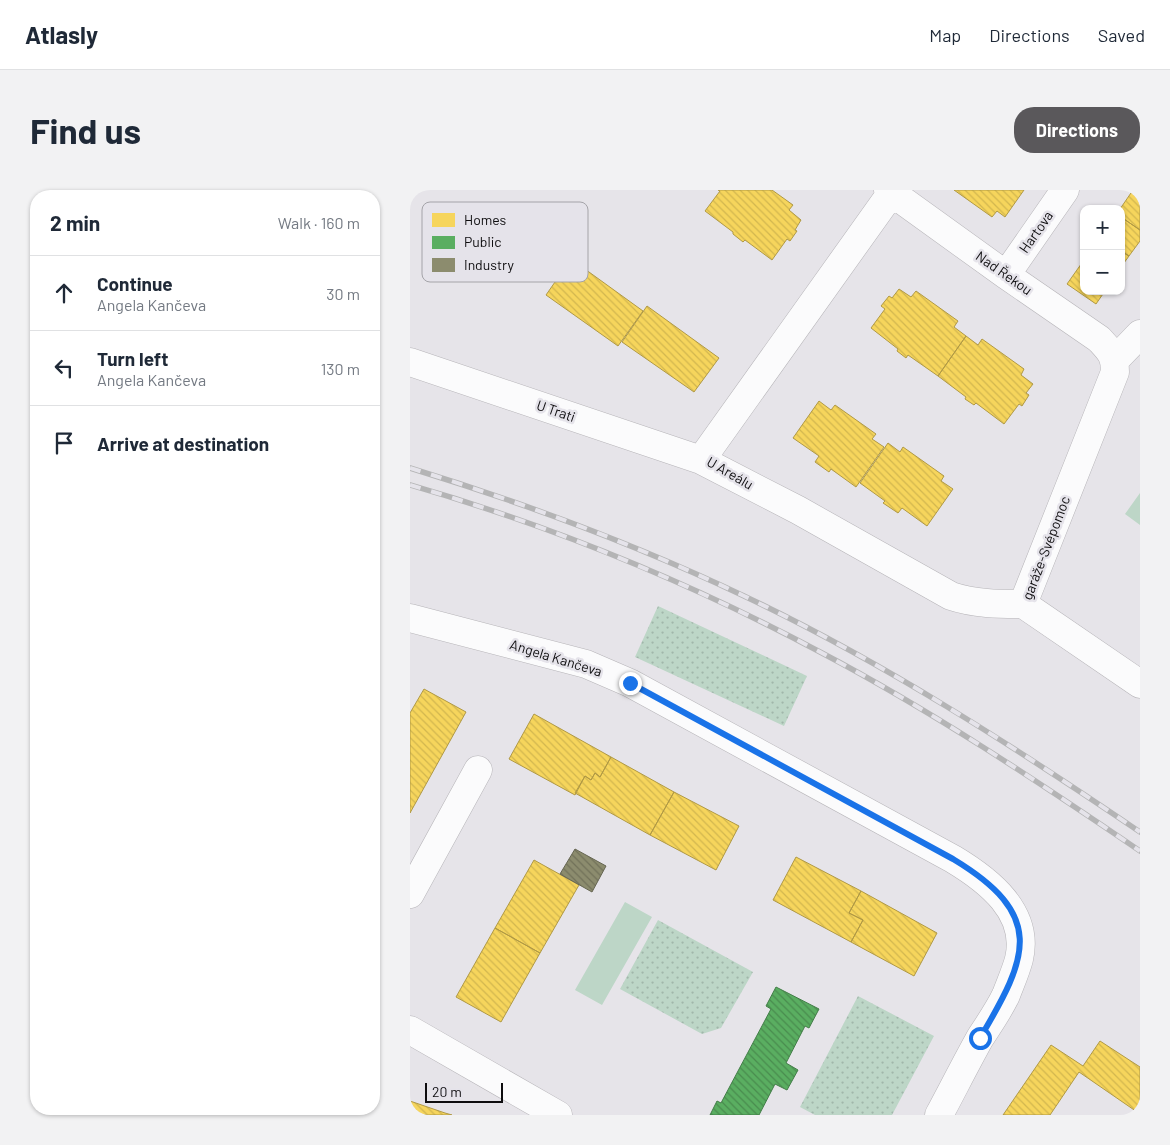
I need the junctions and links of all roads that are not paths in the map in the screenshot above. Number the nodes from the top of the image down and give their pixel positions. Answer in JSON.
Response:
{"nodes":[{"id":1,"x":1065,"y":190,"type":"edge"},
{"id":2,"x":890,"y":191,"type":"edge"},
{"id":3,"x":1006,"y":275,"type":"junction"},
{"id":4,"x":1140,"y":334,"type":"edge"},
{"id":5,"x":1115,"y":360,"type":"junction"},
{"id":6,"x":410,"y":362,"type":"edge"},
{"id":7,"x":701,"y":460,"type":"junction"},
{"id":8,"x":1023,"y":604,"type":"junction"},
{"id":9,"x":410,"y":618,"type":"edge"},
{"id":10,"x":1140,"y":684,"type":"edge"},
{"id":11,"x":478,"y":770,"type":"dead end"},
{"id":12,"x":410,"y":894,"type":"edge"},
{"id":13,"x":410,"y":1030,"type":"edge"},
{"id":14,"x":558,"y":1115,"type":"edge"},
{"id":15,"x":939,"y":1115,"type":"edge"}],
"edges":[{"from":1,"to":3,"type":"street","name":"Hartova"},
{"from":2,"to":3,"type":"street","name":"Nad Řekou"},
{"from":2,"to":7,"type":"street","name":"U Areálu"},
{"from":3,"to":5,"type":"street","name":"Nad Řekou"},
{"from":4,"to":5,"type":"street"},
{"from":5,"to":8,"type":"street","name":"garáže-Svépomoc"},
{"from":6,"to":7,"type":"street","name":"U Trati"},
{"from":7,"to":8,"type":"street","name":"U Areálu"},
{"from":8,"to":10,"type":"street","name":"garáže-Svépomoc"},
{"from":9,"to":15,"type":"street","name":"Angela Kančeva"},
{"from":11,"to":12,"type":"street"},
{"from":13,"to":14,"type":"street"}]}
